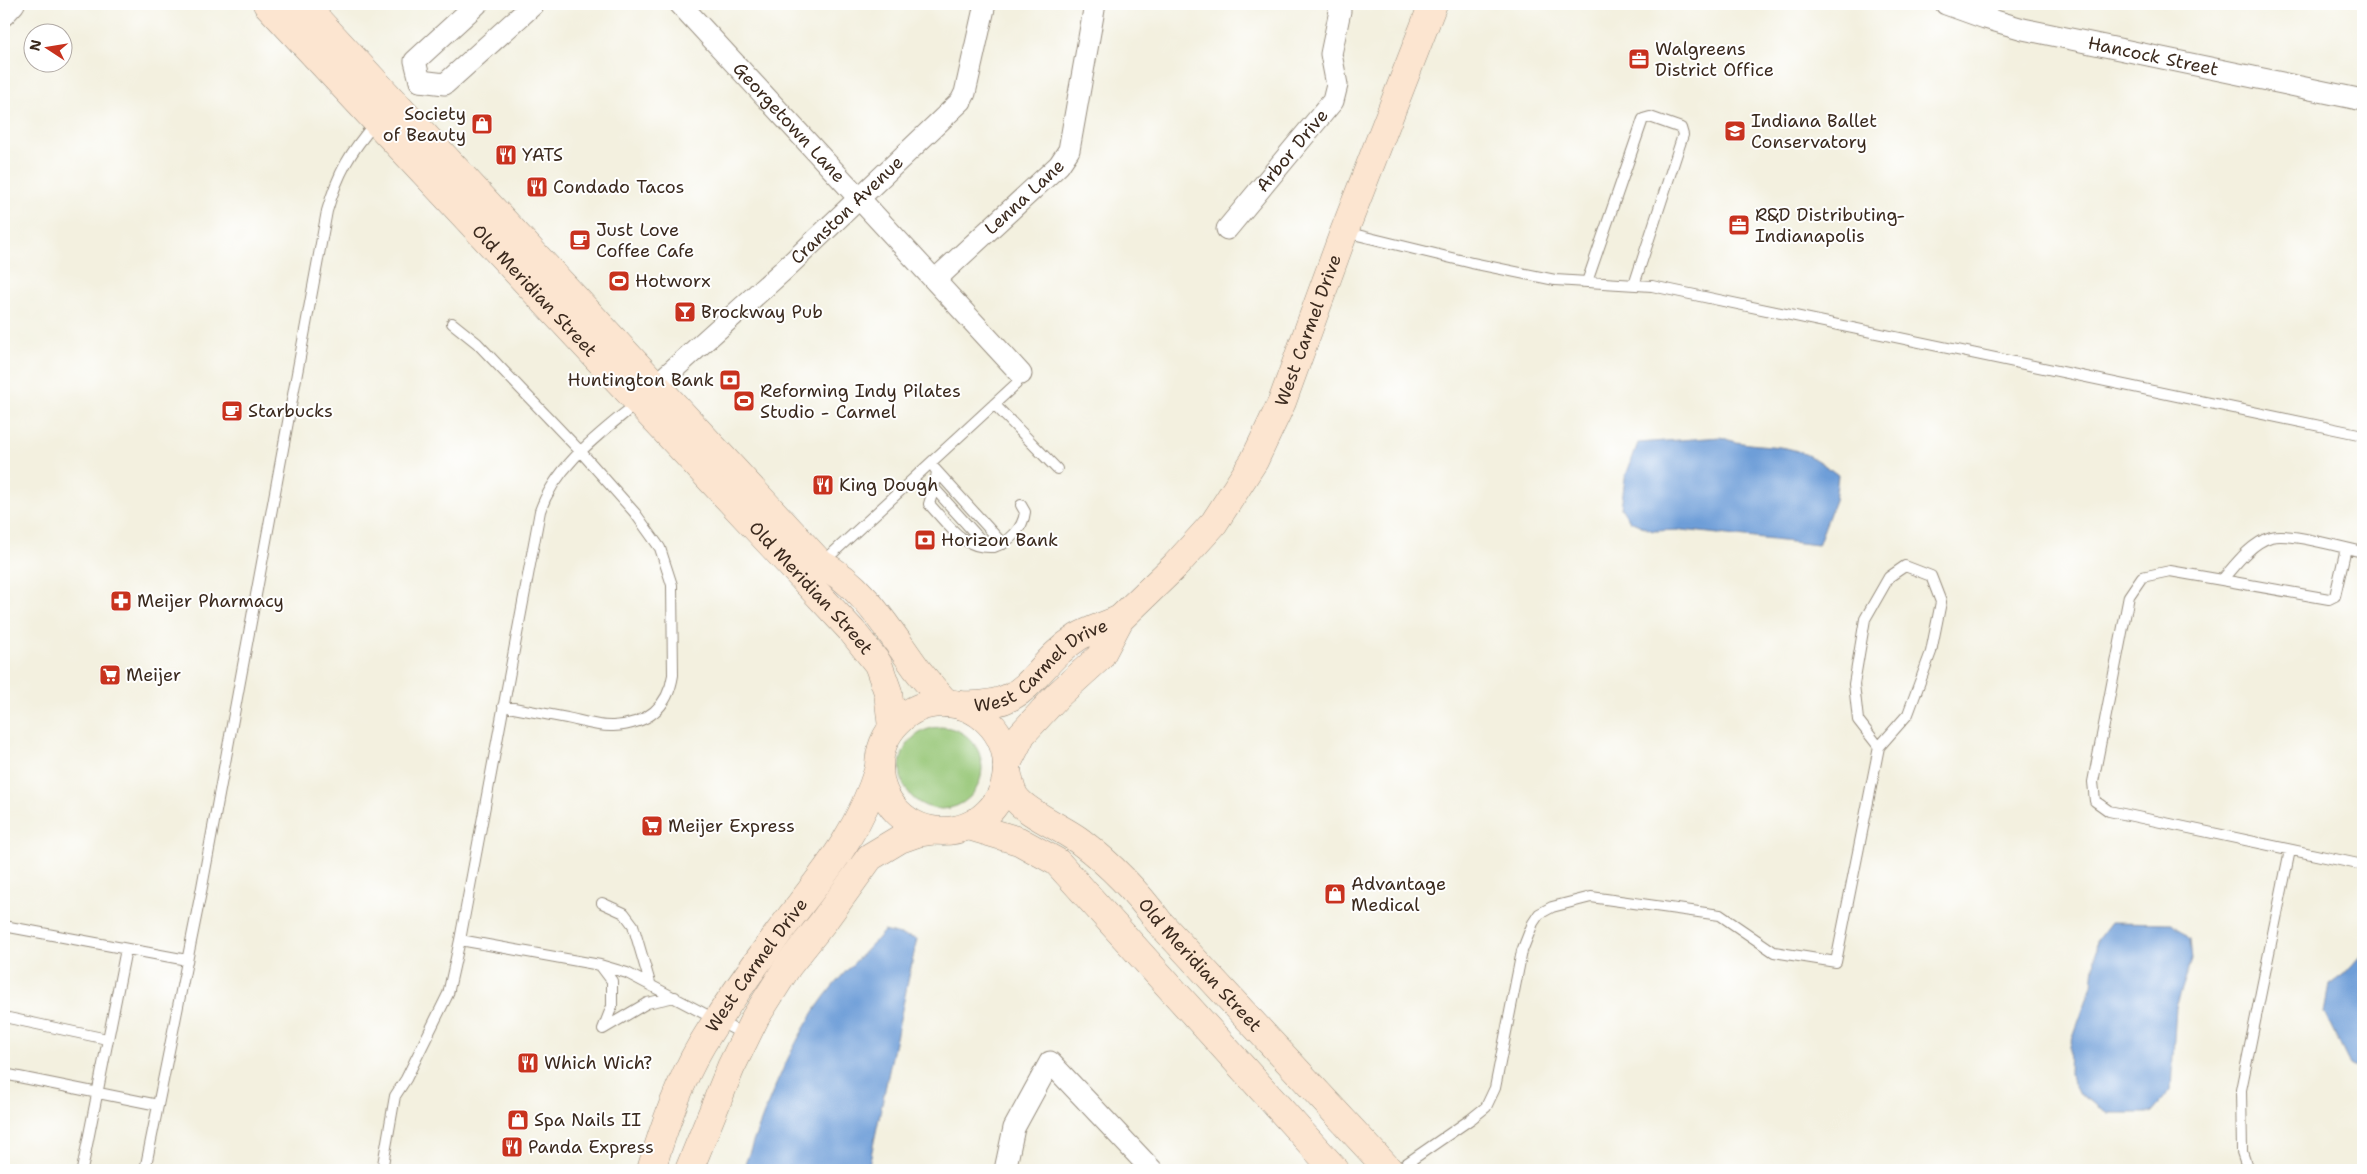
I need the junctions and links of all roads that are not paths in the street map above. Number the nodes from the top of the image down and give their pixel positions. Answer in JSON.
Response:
{"nodes":[{"id":1,"x":14,"y":4,"type":"edge"},
{"id":2,"x":267,"y":4,"type":"edge"},
{"id":3,"x":303,"y":4,"type":"edge"},
{"id":4,"x":477,"y":4,"type":"edge"},
{"id":5,"x":534,"y":4,"type":"edge"},
{"id":6,"x":680,"y":4,"type":"edge"},
{"id":7,"x":985,"y":4,"type":"edge"},
{"id":8,"x":1095,"y":4,"type":"edge"},
{"id":9,"x":1338,"y":4,"type":"edge"},
{"id":10,"x":1433,"y":4,"type":"edge"},
{"id":11,"x":1946,"y":4,"type":"edge"},
{"id":12,"x":4,"y":15,"type":"edge"},
{"id":13,"x":420,"y":81,"type":"junction"},
{"id":14,"x":2363,"y":100,"type":"edge"},
{"id":15,"x":387,"y":113,"type":"junction"},
{"id":16,"x":858,"y":199,"type":"junction"},
{"id":17,"x":1227,"y":229,"type":"dead end"},
{"id":18,"x":1344,"y":232,"type":"junction"},
{"id":19,"x":934,"y":280,"type":"junction"},
{"id":20,"x":1587,"y":282,"type":"junction"},
{"id":21,"x":1634,"y":285,"type":"junction"},
{"id":22,"x":452,"y":323,"type":"dead end"},
{"id":23,"x":1021,"y":374,"type":"joint"},
{"id":24,"x":647,"y":394,"type":"junction"},
{"id":25,"x":994,"y":404,"type":"junction"},
{"id":26,"x":2363,"y":435,"type":"edge"},
{"id":27,"x":581,"y":452,"type":"junction"},
{"id":28,"x":929,"y":463,"type":"junction"},
{"id":29,"x":1057,"y":469,"type":"dead end"},
{"id":30,"x":937,"y":472,"type":"junction"},
{"id":31,"x":1021,"y":505,"type":"dead end"},
{"id":32,"x":999,"y":545,"type":"junction"},
{"id":33,"x":2346,"y":548,"type":"junction"},
{"id":34,"x":2363,"y":552,"type":"edge"},
{"id":35,"x":821,"y":564,"type":"junction"},
{"id":36,"x":2222,"y":580,"type":"junction"},
{"id":37,"x":1120,"y":619,"type":"junction"},
{"id":38,"x":953,"y":704,"type":"junction"},
{"id":39,"x":503,"y":706,"type":"junction"},
{"id":40,"x":892,"y":728,"type":"junction"},
{"id":41,"x":1879,"y":747,"type":"junction"},
{"id":42,"x":878,"y":768,"type":"junction"},
{"id":43,"x":1007,"y":768,"type":"junction"},
{"id":44,"x":968,"y":826,"type":"junction"},
{"id":45,"x":931,"y":831,"type":"junction"},
{"id":46,"x":2290,"y":850,"type":"junction"},
{"id":47,"x":2363,"y":865,"type":"edge"},
{"id":48,"x":602,"y":903,"type":"dead end"},
{"id":49,"x":4,"y":926,"type":"edge"},
{"id":50,"x":460,"y":940,"type":"junction"},
{"id":51,"x":126,"y":949,"type":"junction"},
{"id":52,"x":187,"y":960,"type":"junction"},
{"id":53,"x":600,"y":965,"type":"junction"},
{"id":54,"x":650,"y":983,"type":"junction"},
{"id":55,"x":675,"y":997,"type":"junction"},
{"id":56,"x":4,"y":1017,"type":"edge"},
{"id":57,"x":717,"y":1021,"type":"junction"},
{"id":58,"x":747,"y":1036,"type":"junction"},
{"id":59,"x":108,"y":1039,"type":"junction"},
{"id":60,"x":4,"y":1074,"type":"edge"},
{"id":61,"x":96,"y":1093,"type":"junction"},
{"id":62,"x":158,"y":1105,"type":"junction"},
{"id":63,"x":82,"y":1170,"type":"edge"},
{"id":64,"x":145,"y":1170,"type":"edge"},
{"id":65,"x":382,"y":1170,"type":"edge"},
{"id":66,"x":651,"y":1170,"type":"edge"},
{"id":67,"x":689,"y":1170,"type":"edge"},
{"id":68,"x":1005,"y":1170,"type":"edge"},
{"id":69,"x":1152,"y":1170,"type":"edge"},
{"id":70,"x":1335,"y":1170,"type":"edge"},
{"id":71,"x":1388,"y":1170,"type":"edge"},
{"id":72,"x":1397,"y":1170,"type":"edge"},
{"id":73,"x":2248,"y":1170,"type":"edge"}],
"edges":[{"from":1,"to":12,"type":"street"},
{"from":2,"to":15,"type":"main road","name":"Old Meridian Street"},
{"from":3,"to":15,"type":"main road","name":"Old Meridian Street"},
{"from":4,"to":13,"type":"street"},
{"from":5,"to":13,"type":"street"},
{"from":6,"to":16,"type":"street","name":"Georgetown Lane"},
{"from":7,"to":16,"type":"street","name":"Cranston Avenue"},
{"from":8,"to":19,"type":"street","name":"Lenna Lane"},
{"from":9,"to":17,"type":"street","name":"Arbor Drive"},
{"from":10,"to":18,"type":"main road","name":"West Carmel Drive"},
{"from":11,"to":14,"type":"street","name":"Hancock Street"},
{"from":13,"to":15,"type":"street"},
{"from":15,"to":24,"type":"main road","name":"Old Meridian Street"},
{"from":15,"to":52,"type":"lane"},
{"from":16,"to":19,"type":"street","name":"Georgetown Lane"},
{"from":16,"to":24,"type":"street","name":"Cranston Avenue"},
{"from":18,"to":20,"type":"lane"},
{"from":18,"to":37,"type":"main road","name":"West Carmel Drive"},
{"from":19,"to":23,"type":"street","name":"Georgetown Lane"},
{"from":20,"to":21,"type":"lane"},
{"from":20,"to":21,"type":"lane"},
{"from":21,"to":26,"type":"lane"},
{"from":22,"to":27,"type":"lane"},
{"from":23,"to":25,"type":"lane"},
{"from":24,"to":27,"type":"lane"},
{"from":24,"to":35,"type":"main road","name":"Old Meridian Street"},
{"from":24,"to":40,"type":"main road","name":"Old Meridian Street"},
{"from":25,"to":28,"type":"lane"},
{"from":25,"to":29,"type":"lane"},
{"from":27,"to":39,"type":"lane"},
{"from":27,"to":39,"type":"lane"},
{"from":28,"to":30,"type":"lane"},
{"from":28,"to":35,"type":"lane"},
{"from":30,"to":32,"type":"lane"},
{"from":30,"to":32,"type":"lane"},
{"from":31,"to":32,"type":"lane"},
{"from":33,"to":34,"type":"lane"},
{"from":33,"to":36,"type":"lane"},
{"from":33,"to":36,"type":"lane"},
{"from":35,"to":38,"type":"main road","name":"Old Meridian Street"},
{"from":36,"to":46,"type":"lane"},
{"from":37,"to":38,"type":"main road","name":"West Carmel Drive"},
{"from":37,"to":43,"type":"main road","name":"West Carmel Drive"},
{"from":38,"to":40,"type":"main road"},
{"from":38,"to":43,"type":"main road"},
{"from":39,"to":50,"type":"lane"},
{"from":40,"to":42,"type":"main road"},
{"from":41,"to":41,"type":"lane"},
{"from":41,"to":72,"type":"lane"},
{"from":42,"to":45,"type":"main road"},
{"from":42,"to":57,"type":"main road","name":"West Carmel Drive"},
{"from":43,"to":44,"type":"main road"},
{"from":43,"to":71,"type":"main road","name":"Old Meridian Street"},
{"from":44,"to":45,"type":"main road"},
{"from":44,"to":70,"type":"main road"},
{"from":45,"to":58,"type":"main road","name":"West Carmel Drive"},
{"from":46,"to":47,"type":"lane"},
{"from":46,"to":73,"type":"lane"},
{"from":48,"to":54,"type":"lane"},
{"from":49,"to":51,"type":"lane"},
{"from":50,"to":53,"type":"lane"},
{"from":50,"to":65,"type":"lane"},
{"from":51,"to":52,"type":"lane"},
{"from":51,"to":59,"type":"lane"},
{"from":52,"to":62,"type":"lane"},
{"from":53,"to":54,"type":"lane"},
{"from":53,"to":55,"type":"lane"},
{"from":54,"to":55,"type":"lane"},
{"from":55,"to":57,"type":"lane"},
{"from":56,"to":59,"type":"lane"},
{"from":57,"to":58,"type":"lane"},
{"from":57,"to":66,"type":"main road","name":"West Carmel Drive"},
{"from":58,"to":67,"type":"main road","name":"West Carmel Drive"},
{"from":59,"to":61,"type":"lane"},
{"from":60,"to":61,"type":"lane"},
{"from":61,"to":62,"type":"lane"},
{"from":61,"to":63,"type":"lane"},
{"from":62,"to":64,"type":"lane"},
{"from":68,"to":69,"type":"street"}]}
